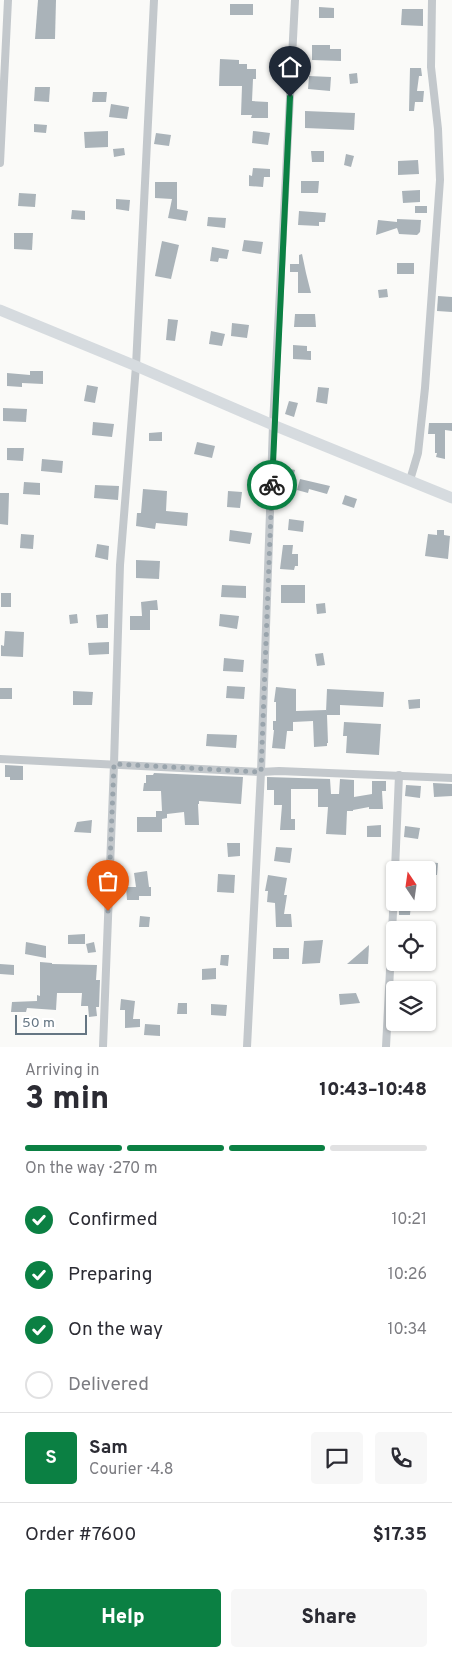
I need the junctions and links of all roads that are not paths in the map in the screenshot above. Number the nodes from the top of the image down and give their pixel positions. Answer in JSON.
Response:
{"nodes":[{"id":1,"x":154,"y":0,"type":"edge"},
{"id":2,"x":295,"y":0,"type":"edge"},
{"id":3,"x":432,"y":0,"type":"edge"},
{"id":4,"x":5,"y":2,"type":"edge"},
{"id":5,"x":0,"y":163,"type":"edge"},
{"id":6,"x":0,"y":310,"type":"edge"},
{"id":7,"x":136,"y":366,"type":"junction"},
{"id":8,"x":274,"y":425,"type":"junction"},
{"id":9,"x":410,"y":480,"type":"junction"},
{"id":10,"x":452,"y":498,"type":"edge"},
{"id":11,"x":0,"y":759,"type":"edge"},
{"id":12,"x":114,"y":764,"type":"junction"},
{"id":13,"x":261,"y":772,"type":"junction"},
{"id":14,"x":400,"y":775,"type":"junction"},
{"id":15,"x":452,"y":778,"type":"edge"},
{"id":16,"x":395,"y":861,"type":"edge"},
{"id":17,"x":393,"y":911,"type":"edge"},
{"id":18,"x":103,"y":1047,"type":"edge"},
{"id":19,"x":247,"y":1047,"type":"edge"},
{"id":20,"x":386,"y":1047,"type":"edge"}],
"edges":[{"from":1,"to":7,"type":"street"},
{"from":2,"to":8,"type":"street"},
{"from":3,"to":9,"type":"street"},
{"from":4,"to":5,"type":"street"},
{"from":6,"to":7,"type":"main road"},
{"from":7,"to":8,"type":"main road"},
{"from":7,"to":12,"type":"street"},
{"from":8,"to":9,"type":"main road"},
{"from":8,"to":13,"type":"street"},
{"from":9,"to":10,"type":"main road"},
{"from":11,"to":12,"type":"street"},
{"from":12,"to":13,"type":"street"},
{"from":12,"to":18,"type":"street"},
{"from":13,"to":14,"type":"street"},
{"from":13,"to":19,"type":"street"},
{"from":14,"to":15,"type":"street"},
{"from":14,"to":16,"type":"street"},
{"from":17,"to":20,"type":"street"}]}
